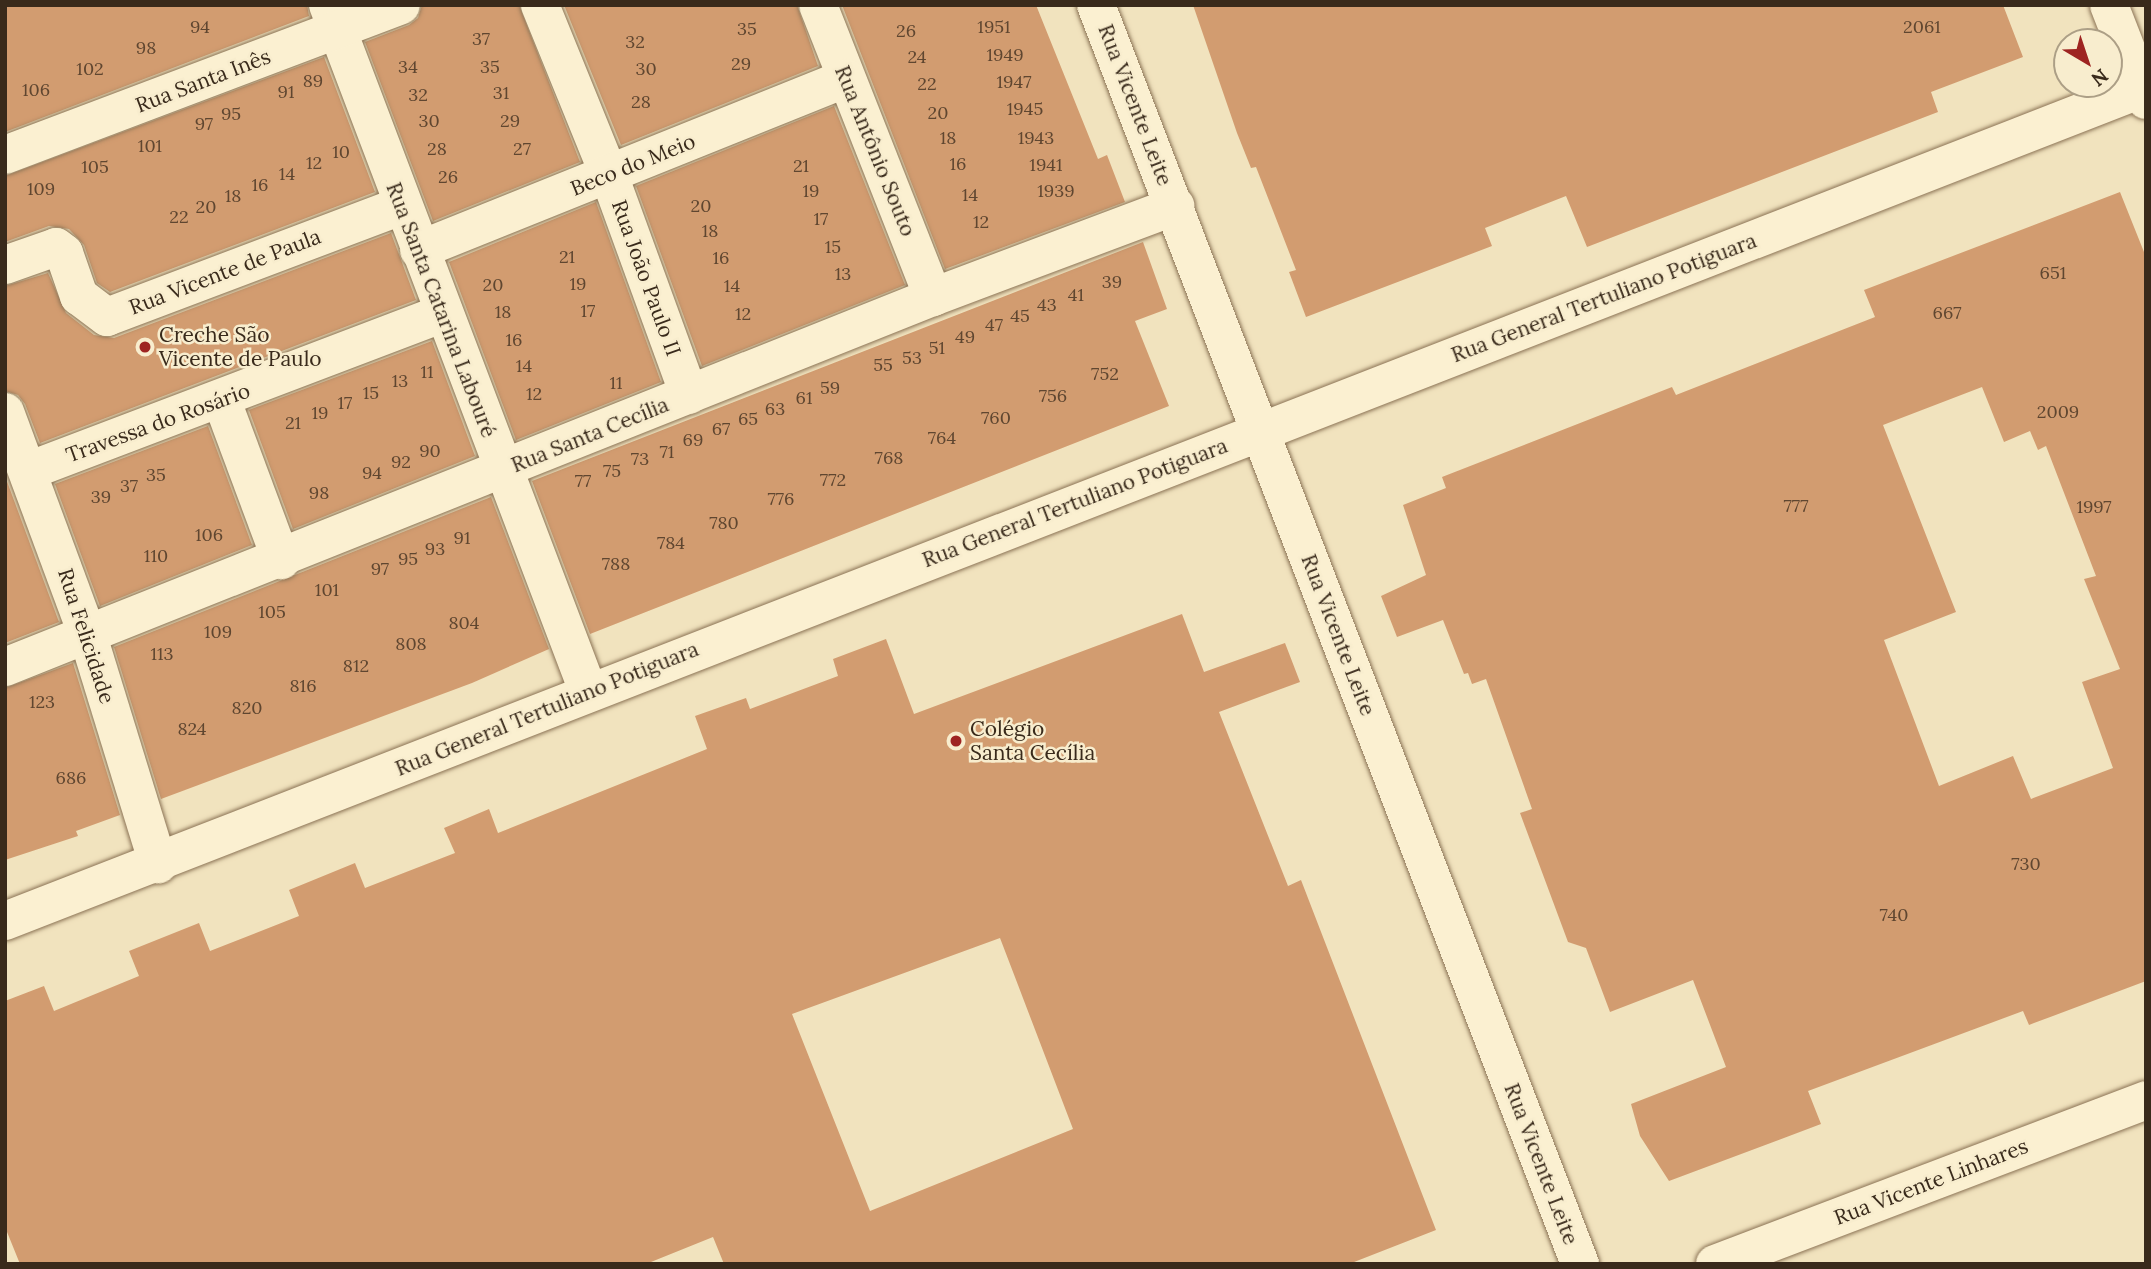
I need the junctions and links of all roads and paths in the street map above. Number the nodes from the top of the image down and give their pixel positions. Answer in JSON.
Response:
{"nodes":[{"id":1,"x":401,"y":5,"type":"edge"},
{"id":2,"x":540,"y":5,"type":"edge"},
{"id":3,"x":818,"y":5,"type":"edge"},
{"id":4,"x":1096,"y":5,"type":"edge"},
{"id":5,"x":2109,"y":5,"type":"edge"},
{"id":6,"x":333,"y":18,"type":"edge"},
{"id":7,"x":846,"y":78,"type":"junction"},
{"id":8,"x":2144,"y":92,"type":"edge"},
{"id":9,"x":5,"y":155,"type":"edge"},
{"id":10,"x":609,"y":175,"type":"junction"},
{"id":11,"x":400,"y":206,"type":"junction"},
{"id":12,"x":1175,"y":206,"type":"junction"},
{"id":13,"x":419,"y":250,"type":"junction"},
{"id":14,"x":5,"y":265,"type":"edge"},
{"id":15,"x":933,"y":297,"type":"junction"},
{"id":16,"x":443,"y":313,"type":"junction"},
{"id":17,"x":689,"y":395,"type":"junction"},
{"id":18,"x":222,"y":401,"type":"junction"},
{"id":19,"x":5,"y":412,"type":"edge"},
{"id":20,"x":1259,"y":432,"type":"junction"},
{"id":21,"x":29,"y":471,"type":"junction"},
{"id":22,"x":504,"y":471,"type":"junction"},
{"id":23,"x":281,"y":560,"type":"junction"},
{"id":24,"x":88,"y":636,"type":"junction"},
{"id":25,"x":5,"y":667,"type":"edge"},
{"id":26,"x":588,"y":691,"type":"junction"},
{"id":27,"x":158,"y":864,"type":"junction"},
{"id":28,"x":5,"y":921,"type":"edge"},
{"id":29,"x":2146,"y":1100,"type":"edge"},
{"id":30,"x":1580,"y":1264,"type":"edge"},
{"id":31,"x":1716,"y":1264,"type":"edge"}],
"edges":[{"from":1,"to":6,"type":"street","name":"Rua Santa Inês"},
{"from":2,"to":10,"type":"street","name":"Rua João Paulo II"},
{"from":3,"to":7,"type":"street","name":"Rua Antônio Souto"},
{"from":4,"to":12,"type":"street","name":"Rua Vicente Leite"},
{"from":5,"to":8,"type":"street"},
{"from":6,"to":9,"type":"street","name":"Rua Santa Inês"},
{"from":6,"to":11,"type":"street","name":"Rua Santa Catarina Labouré"},
{"from":7,"to":10,"type":"street","name":"Beco do Meio"},
{"from":7,"to":15,"type":"street","name":"Rua Antônio Souto"},
{"from":8,"to":20,"type":"street","name":"Rua General Tertuliano Potiguara"},
{"from":10,"to":13,"type":"street","name":"Beco do Meio"},
{"from":10,"to":17,"type":"street","name":"Rua João Paulo II"},
{"from":11,"to":13,"type":"street","name":"Rua Santa Catarina Labouré"},
{"from":11,"to":14,"type":"street","name":"Rua Vicente de Paula"},
{"from":12,"to":15,"type":"street","name":"Rua Santa Cecília"},
{"from":12,"to":20,"type":"street","name":"Rua Vicente Leite"},
{"from":13,"to":16,"type":"street","name":"Rua Santa Catarina Labouré"},
{"from":15,"to":17,"type":"street","name":"Rua Santa Cecília"},
{"from":16,"to":18,"type":"street","name":"Travessa do Rosário"},
{"from":16,"to":22,"type":"street","name":"Rua Santa Catarina Labouré"},
{"from":17,"to":22,"type":"street","name":"Rua Santa Cecília"},
{"from":18,"to":21,"type":"street","name":"Travessa do Rosário"},
{"from":18,"to":23,"type":"street"},
{"from":19,"to":21,"type":"street","name":"Rua Felicidade"},
{"from":20,"to":26,"type":"street","name":"Rua General Tertuliano Potiguara"},
{"from":20,"to":30,"type":"street","name":"Rua Vicente Leite"},
{"from":21,"to":24,"type":"street","name":"Rua Felicidade"},
{"from":22,"to":23,"type":"street","name":"Rua Santa Cecília"},
{"from":22,"to":26,"type":"street","name":"Rua Santa Catarina Labouré"},
{"from":23,"to":24,"type":"street","name":"Rua Santa Cecília"},
{"from":24,"to":25,"type":"street","name":"Rua Santa Cecília"},
{"from":24,"to":27,"type":"street","name":"Rua Felicidade"},
{"from":26,"to":27,"type":"street","name":"Rua General Tertuliano Potiguara"},
{"from":27,"to":28,"type":"street","name":"Rua General Tertuliano Potiguara"},
{"from":29,"to":31,"type":"street","name":"Rua Vicente Linhares"}]}
